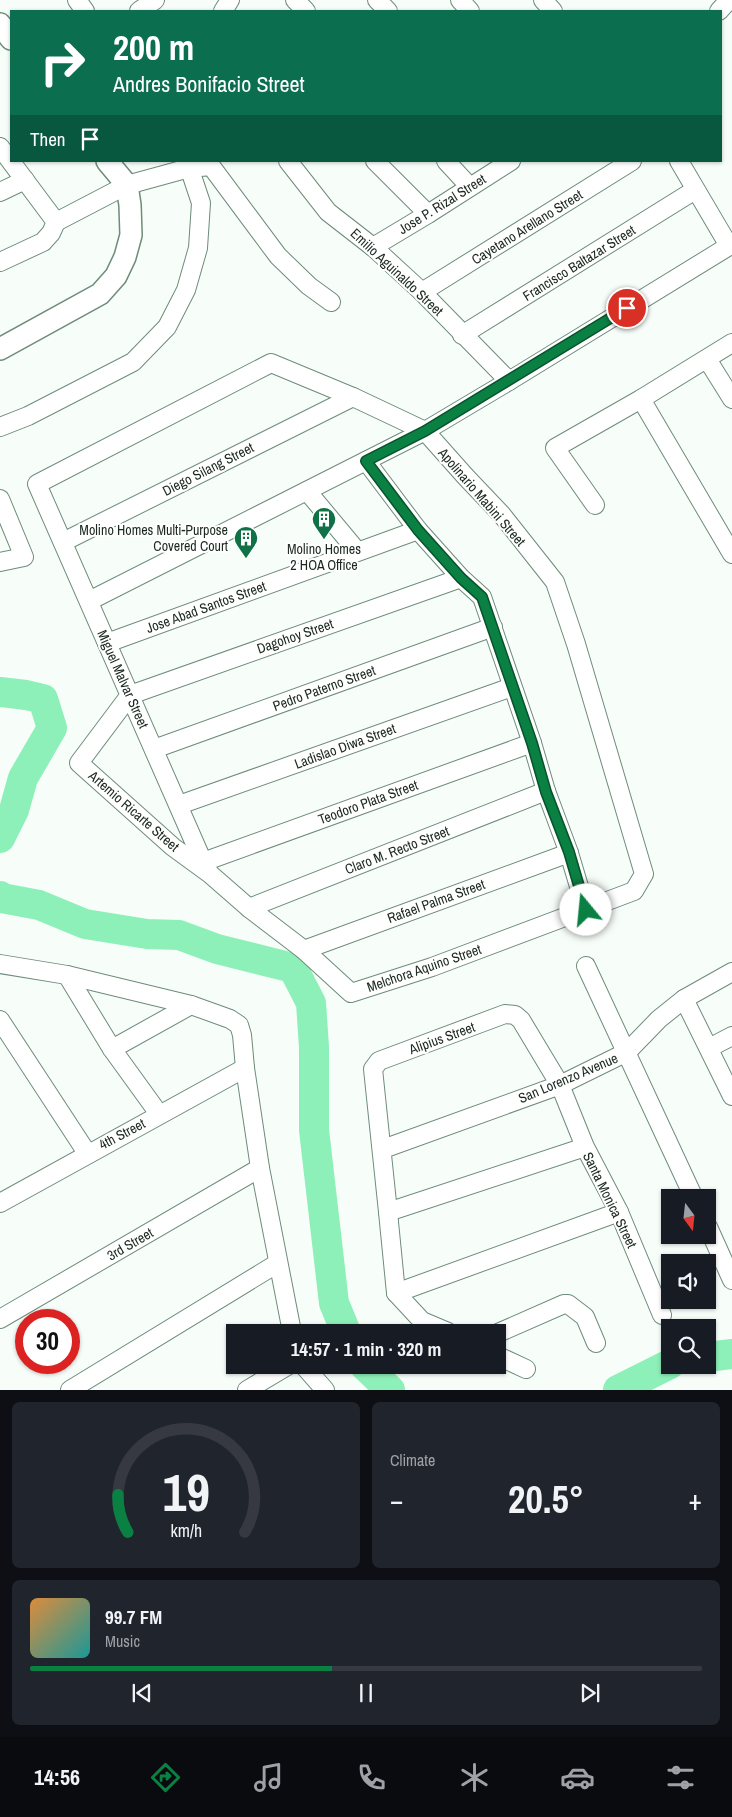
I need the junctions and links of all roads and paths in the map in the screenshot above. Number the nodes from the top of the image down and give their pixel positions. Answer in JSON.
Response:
{"nodes":[{"id":1,"x":155,"y":0,"type":"edge"},
{"id":2,"x":295,"y":0,"type":"edge"},
{"id":3,"x":377,"y":0,"type":"edge"},
{"id":4,"x":460,"y":0,"type":"edge"},
{"id":5,"x":543,"y":0,"type":"edge"},
{"id":6,"x":729,"y":0,"type":"edge"},
{"id":7,"x":140,"y":10,"type":"edge"},
{"id":8,"x":305,"y":10,"type":"edge"},
{"id":9,"x":387,"y":10,"type":"edge"},
{"id":10,"x":469,"y":10,"type":"edge"},
{"id":11,"x":552,"y":10,"type":"edge"},
{"id":12,"x":720,"y":10,"type":"edge"},
{"id":13,"x":0,"y":24,"type":"edge"},
{"id":14,"x":10,"y":38,"type":"edge"},
{"id":15,"x":0,"y":147,"type":"edge"},
{"id":16,"x":10,"y":160,"type":"edge"},
{"id":17,"x":11,"y":162,"type":"edge"},
{"id":18,"x":109,"y":162,"type":"edge"},
{"id":19,"x":289,"y":162,"type":"edge"},
{"id":20,"x":376,"y":162,"type":"edge"},
{"id":21,"x":447,"y":162,"type":"edge"},
{"id":22,"x":509,"y":162,"type":"edge"},
{"id":23,"x":630,"y":162,"type":"edge"},
{"id":24,"x":680,"y":162,"type":"edge"},
{"id":25,"x":188,"y":165,"type":"edge"},
{"id":26,"x":25,"y":180,"type":"junction"},
{"id":27,"x":127,"y":185,"type":"junction"},
{"id":28,"x":470,"y":187,"type":"junction"},
{"id":29,"x":695,"y":190,"type":"junction"},
{"id":30,"x":0,"y":192,"type":"edge"},
{"id":31,"x":428,"y":214,"type":"junction"},
{"id":32,"x":56,"y":222,"type":"junction"},
{"id":33,"x":373,"y":246,"type":"junction"},
{"id":34,"x":0,"y":262,"type":"edge"},
{"id":35,"x":422,"y":292,"type":"junction"},
{"id":36,"x":331,"y":302,"type":"dead end"},
{"id":37,"x":462,"y":335,"type":"junction"},
{"id":38,"x":732,"y":343,"type":"edge"},
{"id":39,"x":0,"y":350,"type":"edge"},
{"id":40,"x":707,"y":360,"type":"junction"},
{"id":41,"x":509,"y":381,"type":"junction"},
{"id":42,"x":352,"y":397,"type":"junction"},
{"id":43,"x":641,"y":399,"type":"junction"},
{"id":44,"x":732,"y":399,"type":"edge"},
{"id":45,"x":0,"y":427,"type":"edge"},
{"id":46,"x":425,"y":431,"type":"junction"},
{"id":47,"x":366,"y":461,"type":"junction"},
{"id":48,"x":37,"y":484,"type":"joint"},
{"id":49,"x":307,"y":491,"type":"junction"},
{"id":50,"x":0,"y":501,"type":"edge"},
{"id":51,"x":595,"y":505,"type":"dead end"},
{"id":52,"x":418,"y":530,"type":"junction"},
{"id":53,"x":63,"y":542,"type":"junction"},
{"id":54,"x":357,"y":552,"type":"junction"},
{"id":55,"x":732,"y":554,"type":"edge"},
{"id":56,"x":0,"y":562,"type":"edge"},
{"id":57,"x":461,"y":578,"type":"junction"},
{"id":58,"x":89,"y":601,"type":"junction"},
{"id":59,"x":493,"y":627,"type":"junction"},
{"id":60,"x":108,"y":643,"type":"junction"},
{"id":61,"x":512,"y":687,"type":"junction"},
{"id":62,"x":130,"y":695,"type":"junction"},
{"id":63,"x":532,"y":743,"type":"junction"},
{"id":64,"x":154,"y":749,"type":"junction"},
{"id":65,"x":546,"y":792,"type":"junction"},
{"id":66,"x":179,"y":805,"type":"junction"},
{"id":67,"x":569,"y":852,"type":"junction"},
{"id":68,"x":207,"y":868,"type":"junction"},
{"id":69,"x":249,"y":908,"type":"junction"},
{"id":70,"x":586,"y":910,"type":"junction"},
{"id":71,"x":304,"y":950,"type":"junction"},
{"id":72,"x":0,"y":964,"type":"edge"},
{"id":73,"x":586,"y":966,"type":"dead end"},
{"id":74,"x":732,"y":972,"type":"edge"},
{"id":75,"x":66,"y":975,"type":"junction"},
{"id":76,"x":684,"y":999,"type":"junction"},
{"id":77,"x":191,"y":1005,"type":"junction"},
{"id":78,"x":506,"y":1014,"type":"joint"},
{"id":79,"x":0,"y":1020,"type":"edge"},
{"id":80,"x":732,"y":1036,"type":"edge"},
{"id":81,"x":709,"y":1048,"type":"junction"},
{"id":82,"x":112,"y":1049,"type":"junction"},
{"id":83,"x":627,"y":1052,"type":"junction"},
{"id":84,"x":245,"y":1068,"type":"junction"},
{"id":85,"x":560,"y":1085,"type":"junction"},
{"id":86,"x":732,"y":1096,"type":"edge"},
{"id":87,"x":159,"y":1114,"type":"junction"},
{"id":88,"x":585,"y":1147,"type":"junction"},
{"id":89,"x":383,"y":1149,"type":"junction"},
{"id":90,"x":87,"y":1153,"type":"junction"},
{"id":91,"x":260,"y":1168,"type":"junction"},
{"id":92,"x":690,"y":1189,"type":"edge"},
{"id":93,"x":2,"y":1198,"type":"edge"},
{"id":94,"x":388,"y":1212,"type":"junction"},
{"id":95,"x":619,"y":1212,"type":"junction"},
{"id":96,"x":716,"y":1244,"type":"edge"},
{"id":97,"x":278,"y":1263,"type":"junction"},
{"id":98,"x":732,"y":1280,"type":"edge"},
{"id":99,"x":396,"y":1293,"type":"junction"},
{"id":100,"x":662,"y":1315,"type":"dead end"},
{"id":101,"x":0,"y":1319,"type":"edge"},
{"id":102,"x":290,"y":1324,"type":"edge"},
{"id":103,"x":431,"y":1324,"type":"edge"},
{"id":104,"x":506,"y":1330,"type":"edge"},
{"id":105,"x":596,"y":1344,"type":"dead end"},
{"id":106,"x":506,"y":1360,"type":"edge"},
{"id":107,"x":526,"y":1370,"type":"dead end"},
{"id":108,"x":274,"y":1374,"type":"edge"},
{"id":109,"x":311,"y":1374,"type":"edge"},
{"id":110,"x":70,"y":1390,"type":"edge"},
{"id":111,"x":247,"y":1390,"type":"edge"},
{"id":112,"x":325,"y":1390,"type":"edge"}],
"edges":[{"from":1,"to":7,"type":"street"},
{"from":2,"to":8,"type":"street"},
{"from":3,"to":9,"type":"street"},
{"from":4,"to":10,"type":"street"},
{"from":5,"to":11,"type":"street"},
{"from":6,"to":12,"type":"street"},
{"from":13,"to":14,"type":"street"},
{"from":15,"to":16,"type":"street"},
{"from":17,"to":26,"type":"street"},
{"from":18,"to":27,"type":"street"},
{"from":19,"to":33,"type":"street","name":"Emilio Aguinaldo Street"},
{"from":20,"to":31,"type":"street"},
{"from":21,"to":28,"type":"street"},
{"from":22,"to":28,"type":"street","name":"Jose P. Rizal Street"},
{"from":23,"to":35,"type":"street","name":"Cayetano Arellano Street"},
{"from":24,"to":29,"type":"street"},
{"from":25,"to":27,"type":"street"},
{"from":25,"to":36,"type":"street"},
{"from":25,"to":45,"type":"street"},
{"from":26,"to":30,"type":"street"},
{"from":26,"to":32,"type":"street"},
{"from":27,"to":32,"type":"street"},
{"from":27,"to":39,"type":"street"},
{"from":28,"to":31,"type":"street","name":"Jose P. Rizal Street"},
{"from":29,"to":37,"type":"street","name":"Francisco Baltazar Street"},
{"from":29,"to":41,"type":"street"},
{"from":31,"to":33,"type":"street","name":"Jose P. Rizal Street"},
{"from":32,"to":34,"type":"street"},
{"from":33,"to":35,"type":"street","name":"Emilio Aguinaldo Street"},
{"from":35,"to":37,"type":"street","name":"Emilio Aguinaldo Street"},
{"from":37,"to":41,"type":"street","name":"Emilio Aguinaldo Street"},
{"from":38,"to":40,"type":"street"},
{"from":40,"to":43,"type":"street"},
{"from":40,"to":44,"type":"street"},
{"from":41,"to":46,"type":"street"},
{"from":42,"to":46,"type":"street","name":"Apolinario Mabini Street"},
{"from":42,"to":48,"type":"street","name":"Apolinario Mabini Street"},
{"from":42,"to":53,"type":"street","name":"Diego Silang Street"},
{"from":43,"to":51,"type":"street"},
{"from":43,"to":55,"type":"street"},
{"from":46,"to":47,"type":"street"},
{"from":46,"to":70,"type":"street","name":"Apolinario Mabini Street"},
{"from":47,"to":49,"type":"street"},
{"from":47,"to":52,"type":"street"},
{"from":48,"to":53,"type":"street","name":"Miguel Malvar Street"},
{"from":49,"to":54,"type":"street"},
{"from":49,"to":58,"type":"street"},
{"from":50,"to":56,"type":"street"},
{"from":52,"to":54,"type":"street","name":"Jose Abad Santos Street"},
{"from":52,"to":57,"type":"street"},
{"from":53,"to":58,"type":"street","name":"Miguel Malvar Street"},
{"from":54,"to":60,"type":"street","name":"Jose Abad Santos Street"},
{"from":57,"to":59,"type":"street"},
{"from":57,"to":62,"type":"street","name":"Dagohoy Street"},
{"from":58,"to":60,"type":"street","name":"Miguel Malvar Street"},
{"from":59,"to":61,"type":"street"},
{"from":59,"to":64,"type":"street","name":"Pedro Paterno Street"},
{"from":60,"to":62,"type":"street","name":"Miguel Malvar Street"},
{"from":61,"to":63,"type":"street"},
{"from":61,"to":66,"type":"street","name":"Ladislao Diwa Street"},
{"from":62,"to":64,"type":"street","name":"Miguel Malvar Street"},
{"from":62,"to":68,"type":"street","name":"Artemio Ricarte Street"},
{"from":63,"to":65,"type":"street"},
{"from":63,"to":68,"type":"street","name":"Teodoro Plata Street"},
{"from":64,"to":66,"type":"street","name":"Miguel Malvar Street"},
{"from":65,"to":67,"type":"street"},
{"from":65,"to":69,"type":"street","name":"Claro M. Recto Street"},
{"from":66,"to":68,"type":"street","name":"Miguel Malvar Street"},
{"from":67,"to":70,"type":"street"},
{"from":67,"to":71,"type":"street","name":"Rafael Palma Street"},
{"from":68,"to":69,"type":"street","name":"Melchora Aquino Street"},
{"from":69,"to":71,"type":"street","name":"Melchora Aquino Street"},
{"from":70,"to":71,"type":"street","name":"Melchora Aquino Street"},
{"from":72,"to":75,"type":"street"},
{"from":73,"to":83,"type":"street"},
{"from":74,"to":76,"type":"street","name":"San Lorenzo Avenue"},
{"from":75,"to":77,"type":"street"},
{"from":75,"to":82,"type":"street"},
{"from":76,"to":81,"type":"street"},
{"from":76,"to":83,"type":"street","name":"San Lorenzo Avenue"},
{"from":77,"to":82,"type":"street"},
{"from":77,"to":84,"type":"street"},
{"from":78,"to":85,"type":"street","name":"Santa Monica Street"},
{"from":78,"to":89,"type":"street","name":"Alipius Street"},
{"from":79,"to":90,"type":"street"},
{"from":80,"to":81,"type":"street"},
{"from":81,"to":86,"type":"street"},
{"from":82,"to":87,"type":"street"},
{"from":83,"to":85,"type":"street","name":"San Lorenzo Avenue"},
{"from":83,"to":92,"type":"street"},
{"from":84,"to":87,"type":"street","name":"4th Street"},
{"from":84,"to":91,"type":"street"},
{"from":85,"to":88,"type":"street","name":"Santa Monica Street"},
{"from":85,"to":89,"type":"street","name":"San Lorenzo Avenue"},
{"from":87,"to":90,"type":"street","name":"4th Street"},
{"from":88,"to":94,"type":"street"},
{"from":88,"to":95,"type":"street","name":"Santa Monica Street"},
{"from":89,"to":94,"type":"street"},
{"from":90,"to":93,"type":"street","name":"4th Street"},
{"from":91,"to":97,"type":"street"},
{"from":91,"to":101,"type":"street","name":"3rd Street"},
{"from":94,"to":99,"type":"street"},
{"from":95,"to":99,"type":"street"},
{"from":95,"to":100,"type":"street","name":"Santa Monica Street"},
{"from":96,"to":98,"type":"street"},
{"from":97,"to":102,"type":"street"},
{"from":97,"to":110,"type":"street"},
{"from":99,"to":103,"type":"street"},
{"from":104,"to":105,"type":"street"},
{"from":106,"to":107,"type":"street"},
{"from":108,"to":111,"type":"street"},
{"from":109,"to":112,"type":"street"}]}
